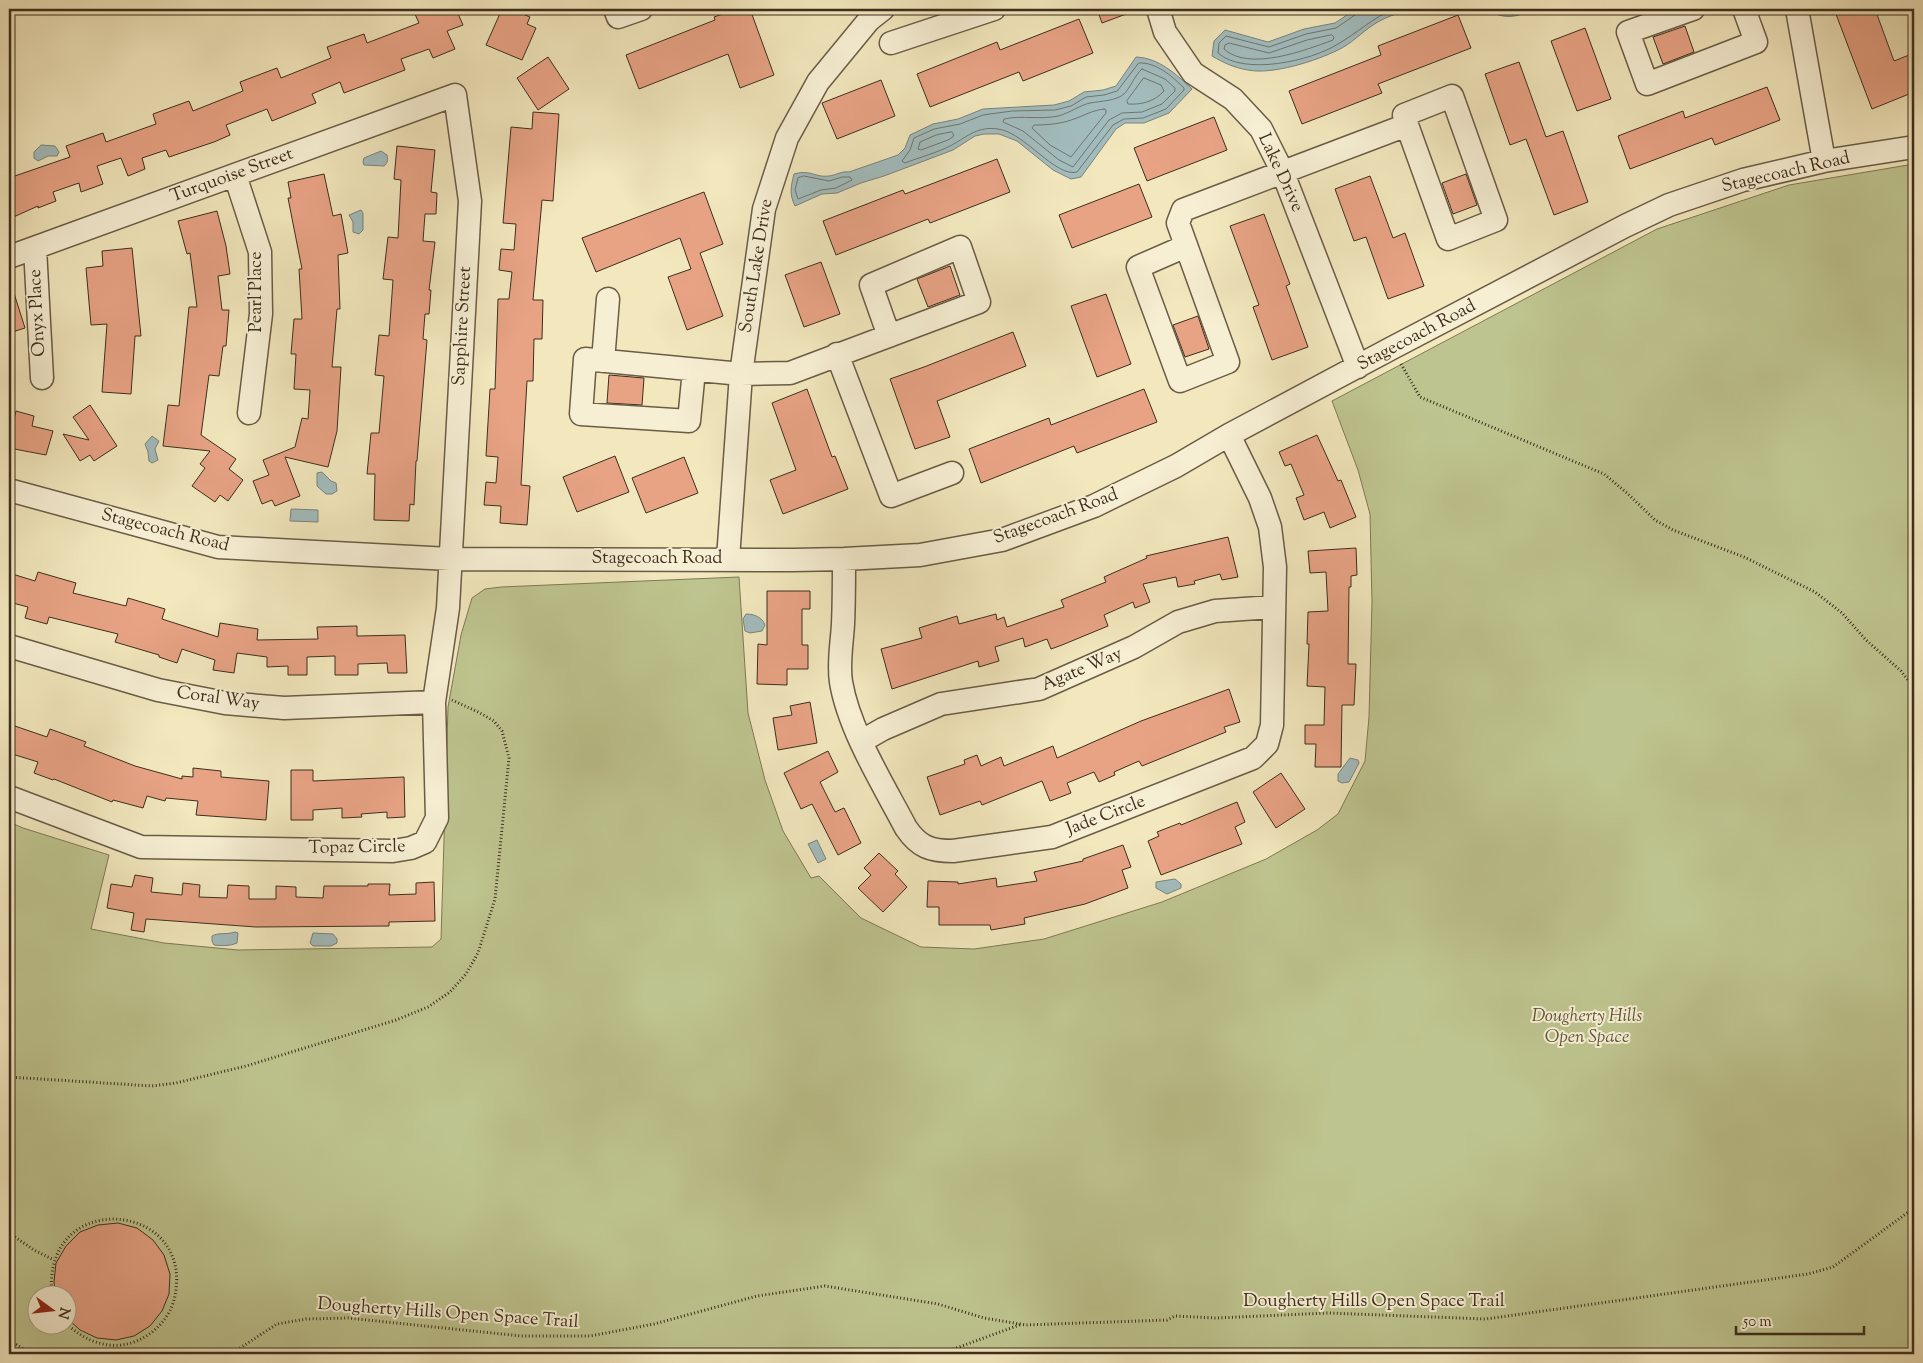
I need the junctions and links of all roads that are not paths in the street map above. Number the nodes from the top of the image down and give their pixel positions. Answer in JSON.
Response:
{"nodes":[{"id":1,"x":615,"y":9,"type":"edge"},
{"id":2,"x":640,"y":9,"type":"edge"},
{"id":3,"x":883,"y":9,"type":"edge"},
{"id":4,"x":1158,"y":9,"type":"edge"},
{"id":5,"x":1693,"y":9,"type":"edge"},
{"id":6,"x":1744,"y":9,"type":"edge"},
{"id":7,"x":1797,"y":9,"type":"edge"},
{"id":8,"x":990,"y":10,"type":"edge"},
{"id":9,"x":891,"y":43,"type":"dead end"},
{"id":10,"x":455,"y":95,"type":"joint"},
{"id":11,"x":1408,"y":125,"type":"junction"},
{"id":12,"x":1914,"y":147,"type":"edge"},
{"id":13,"x":1824,"y":161,"type":"junction"},
{"id":14,"x":1283,"y":173,"type":"junction"},
{"id":15,"x":235,"y":175,"type":"junction"},
{"id":16,"x":1186,"y":246,"type":"junction"},
{"id":17,"x":34,"y":248,"type":"junction"},
{"id":18,"x":9,"y":257,"type":"edge"},
{"id":19,"x":608,"y":299,"type":"dead end"},
{"id":20,"x":889,"y":336,"type":"junction"},
{"id":21,"x":838,"y":354,"type":"junction"},
{"id":22,"x":603,"y":361,"type":"junction"},
{"id":23,"x":1358,"y":367,"type":"junction"},
{"id":24,"x":694,"y":370,"type":"junction"},
{"id":25,"x":741,"y":374,"type":"junction"},
{"id":26,"x":42,"y":378,"type":"dead end"},
{"id":27,"x":249,"y":413,"type":"dead end"},
{"id":28,"x":1229,"y":435,"type":"junction"},
{"id":29,"x":952,"y":473,"type":"dead end"},
{"id":30,"x":9,"y":490,"type":"edge"},
{"id":31,"x":450,"y":559,"type":"junction"},
{"id":32,"x":728,"y":559,"type":"junction"},
{"id":33,"x":844,"y":559,"type":"junction"},
{"id":34,"x":1273,"y":607,"type":"junction"},
{"id":35,"x":9,"y":646,"type":"edge"},
{"id":36,"x":434,"y":702,"type":"junction"},
{"id":37,"x":862,"y":741,"type":"junction"},
{"id":38,"x":9,"y":797,"type":"edge"}],
"edges":[{"from":1,"to":2,"type":"street"},
{"from":3,"to":25,"type":"street","name":"South Lake Drive"},
{"from":4,"to":14,"type":"street","name":"Lake Drive"},
{"from":5,"to":6,"type":"street"},
{"from":7,"to":13,"type":"street"},
{"from":8,"to":9,"type":"street"},
{"from":10,"to":15,"type":"street","name":"Turquoise Street"},
{"from":10,"to":31,"type":"street","name":"Sapphire Street"},
{"from":11,"to":11,"type":"street"},
{"from":11,"to":14,"type":"street"},
{"from":12,"to":13,"type":"street","name":"Stagecoach Road"},
{"from":13,"to":23,"type":"street","name":"Stagecoach Road"},
{"from":14,"to":16,"type":"street"},
{"from":14,"to":23,"type":"street","name":"Lake Drive"},
{"from":15,"to":17,"type":"street","name":"Turquoise Street"},
{"from":15,"to":27,"type":"street","name":"Pearl Place"},
{"from":16,"to":16,"type":"street"},
{"from":17,"to":18,"type":"street","name":"Turquoise Street"},
{"from":17,"to":26,"type":"street","name":"Onyx Place"},
{"from":19,"to":22,"type":"street"},
{"from":20,"to":20,"type":"street"},
{"from":20,"to":21,"type":"street"},
{"from":21,"to":25,"type":"street"},
{"from":21,"to":29,"type":"street"},
{"from":22,"to":24,"type":"street"},
{"from":22,"to":24,"type":"street"},
{"from":23,"to":28,"type":"street","name":"Stagecoach Road"},
{"from":24,"to":25,"type":"street"},
{"from":25,"to":32,"type":"street","name":"South Lake Drive"},
{"from":28,"to":33,"type":"street","name":"Stagecoach Road"},
{"from":28,"to":34,"type":"street","name":"Jade Circle"},
{"from":30,"to":31,"type":"street","name":"Stagecoach Road"},
{"from":31,"to":32,"type":"street","name":"Stagecoach Road"},
{"from":31,"to":36,"type":"street","name":"Topaz Circle"},
{"from":32,"to":33,"type":"street","name":"Stagecoach Road"},
{"from":33,"to":37,"type":"street","name":"Jade Circle"},
{"from":34,"to":37,"type":"street","name":"Agate Way"},
{"from":34,"to":37,"type":"street","name":"Jade Circle"},
{"from":35,"to":36,"type":"street","name":"Coral Way"},
{"from":36,"to":38,"type":"street","name":"Topaz Circle"}]}
